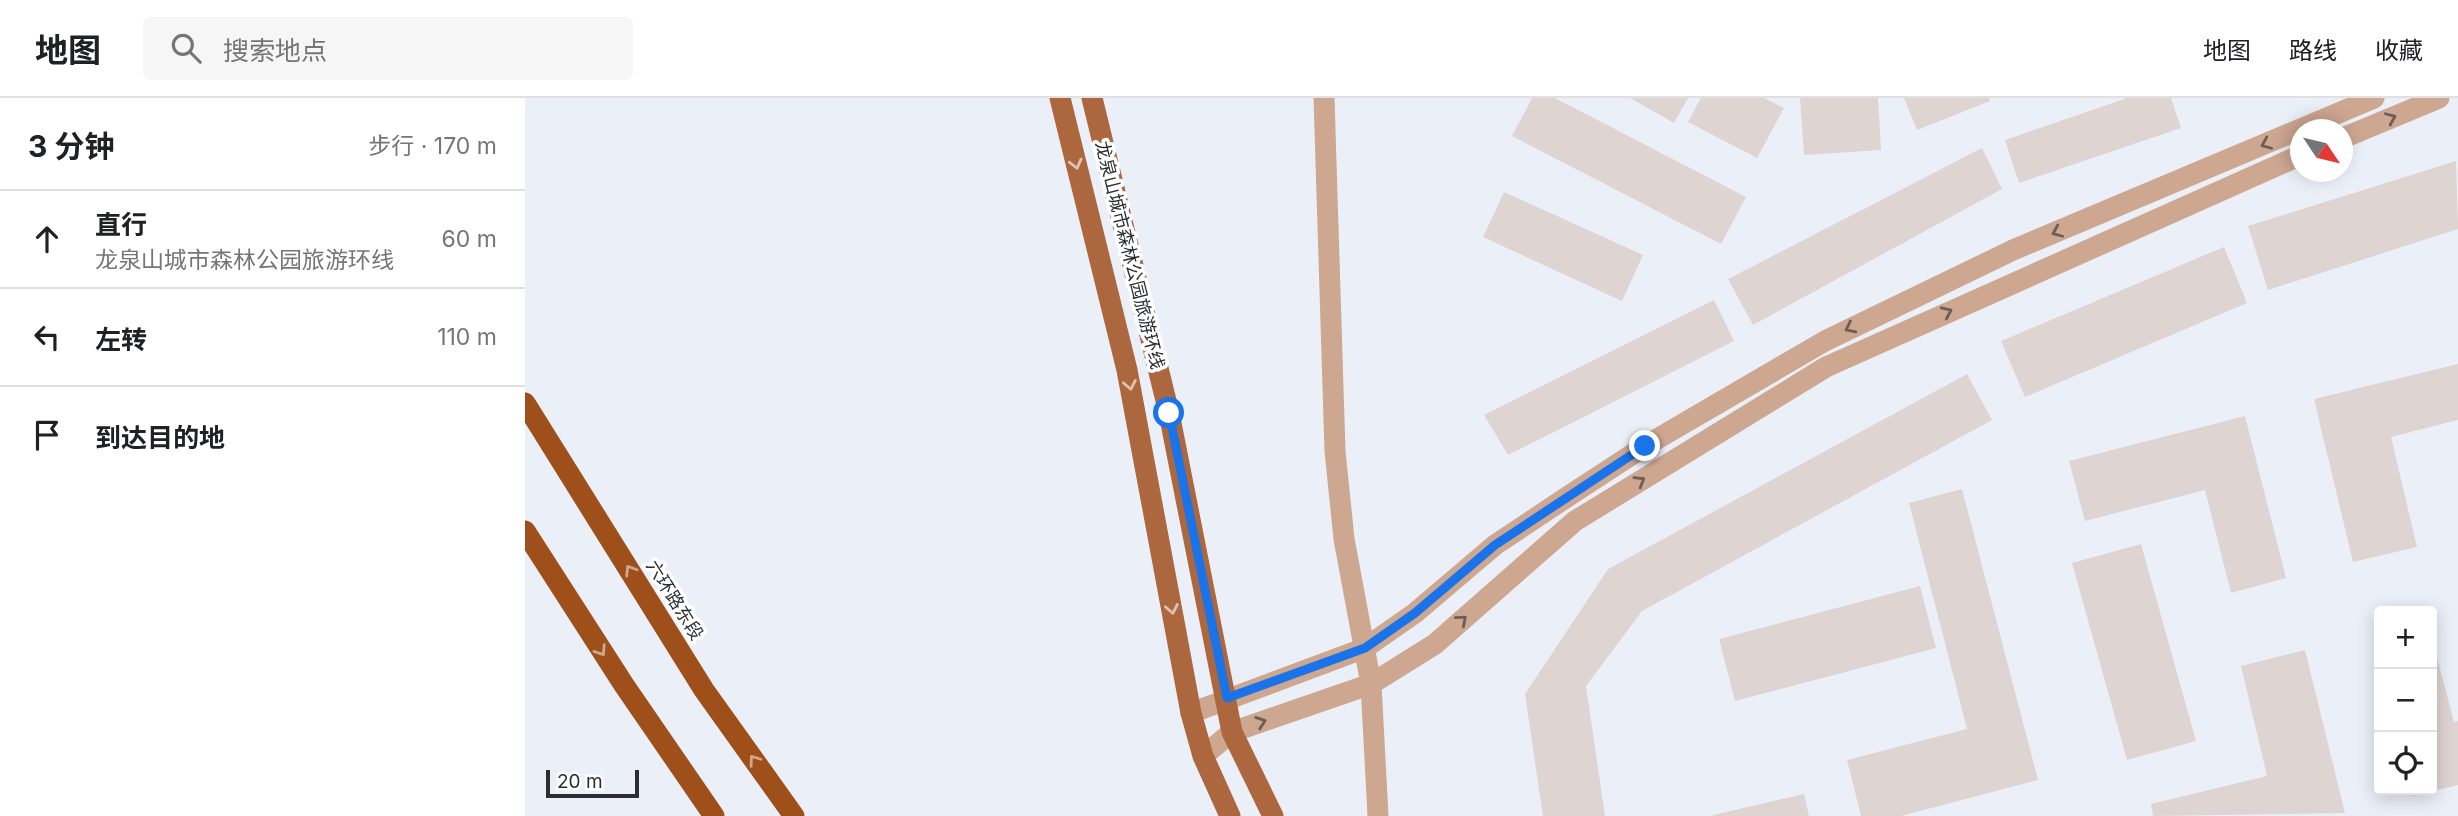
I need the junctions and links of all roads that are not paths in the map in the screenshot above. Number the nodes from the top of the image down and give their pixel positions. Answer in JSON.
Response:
{"nodes":[{"id":1,"x":1060,"y":98,"type":"edge"},
{"id":2,"x":1091,"y":98,"type":"edge"},
{"id":3,"x":1324,"y":98,"type":"edge"},
{"id":4,"x":2374,"y":98,"type":"edge"},
{"id":5,"x":2439,"y":98,"type":"edge"},
{"id":6,"x":2353,"y":134,"type":"edge"},
{"id":7,"x":2290,"y":160,"type":"edge"},
{"id":8,"x":525,"y":403,"type":"edge"},
{"id":9,"x":525,"y":531,"type":"edge"},
{"id":10,"x":1365,"y":648,"type":"junction"},
{"id":11,"x":1371,"y":684,"type":"junction"},
{"id":12,"x":1227,"y":698,"type":"junction"},
{"id":13,"x":1191,"y":713,"type":"junction"},
{"id":14,"x":1232,"y":732,"type":"junction"},
{"id":15,"x":1203,"y":756,"type":"junction"},
{"id":16,"x":714,"y":816,"type":"edge"},
{"id":17,"x":794,"y":816,"type":"edge"},
{"id":18,"x":1230,"y":816,"type":"edge"},
{"id":19,"x":1273,"y":816,"type":"edge"},
{"id":20,"x":1378,"y":816,"type":"edge"}],
"edges":[{"from":1,"to":13,"type":"main road","name":"龙泉山城市森林公园旅游环线","one_way":true},
{"from":2,"to":12,"type":"main road","name":"龙泉山城市森林公园旅游环线"},
{"from":3,"to":10,"type":"street"},
{"from":4,"to":10,"type":"street","one_way":true},
{"from":6,"to":5,"type":"street","one_way":true},
{"from":11,"to":7,"type":"street","one_way":true},
{"from":17,"to":8,"type":"highway","name":"六环路东段","one_way":true},
{"from":9,"to":16,"type":"highway","one_way":true},
{"from":10,"to":11,"type":"street"},
{"from":10,"to":12,"type":"street"},
{"from":14,"to":11,"type":"street","one_way":true},
{"from":11,"to":20,"type":"street"},
{"from":12,"to":13,"type":"street"},
{"from":12,"to":14,"type":"main road","name":"龙泉山城市森林公园旅游环线"},
{"from":13,"to":15,"type":"main road","name":"龙泉山城市森林公园旅游环线"},
{"from":14,"to":15,"type":"street"},
{"from":14,"to":19,"type":"main road","name":"龙泉山城市森林公园旅游环线"},
{"from":15,"to":18,"type":"main road","name":"龙泉山城市森林公园旅游环线"}]}
